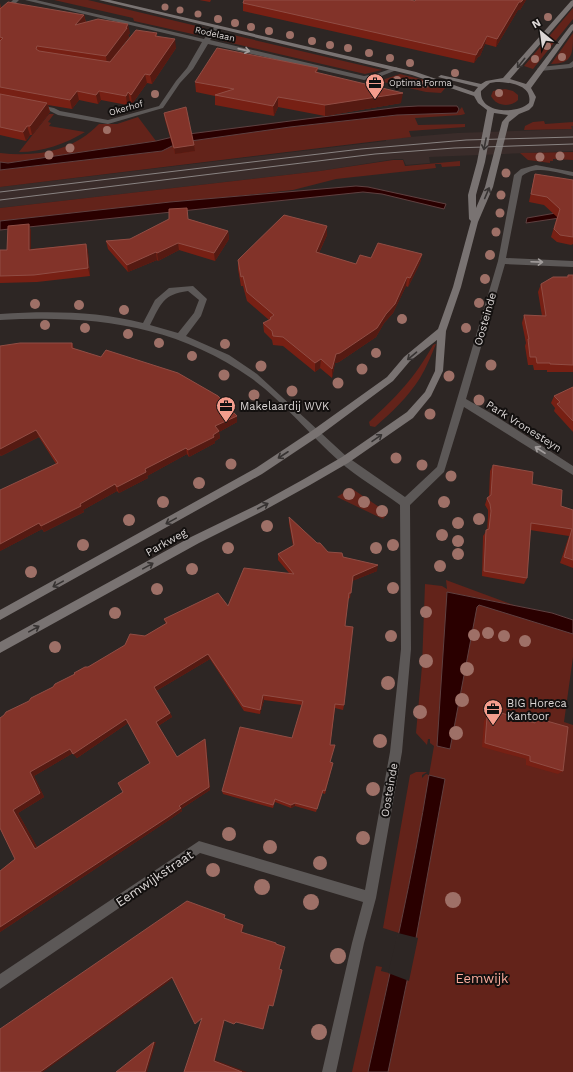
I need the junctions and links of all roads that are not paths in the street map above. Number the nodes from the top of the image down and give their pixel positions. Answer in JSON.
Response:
{"nodes":[{"id":1,"x":16,"y":0,"type":"edge"},
{"id":2,"x":28,"y":0,"type":"edge"},
{"id":3,"x":102,"y":0,"type":"edge"},
{"id":4,"x":573,"y":2,"type":"edge"},
{"id":5,"x":0,"y":17,"type":"edge"},
{"id":6,"x":573,"y":26,"type":"edge"},
{"id":7,"x":141,"y":27,"type":"junction"},
{"id":8,"x":217,"y":27,"type":"junction"},
{"id":9,"x":137,"y":33,"type":"edge"},
{"id":10,"x":206,"y":41,"type":"junction"},
{"id":11,"x":573,"y":63,"type":"edge"},
{"id":12,"x":396,"y":69,"type":"junction"},
{"id":13,"x":540,"y":69,"type":"junction"},
{"id":14,"x":414,"y":73,"type":"junction"},
{"id":15,"x":505,"y":80,"type":"junction"},
{"id":16,"x":482,"y":86,"type":"junction"},
{"id":17,"x":527,"y":88,"type":"junction"},
{"id":18,"x":477,"y":95,"type":"junction"},
{"id":19,"x":30,"y":105,"type":"edge"},
{"id":20,"x":491,"y":109,"type":"junction"},
{"id":21,"x":517,"y":112,"type":"junction"},
{"id":22,"x":573,"y":174,"type":"edge"},
{"id":23,"x":474,"y":222,"type":"junction"},
{"id":24,"x":502,"y":261,"type":"junction"},
{"id":25,"x":573,"y":264,"type":"edge"},
{"id":26,"x":0,"y":317,"type":"edge"},
{"id":27,"x":146,"y":325,"type":"junction"},
{"id":28,"x":442,"y":331,"type":"junction"},
{"id":29,"x":181,"y":336,"type":"junction"},
{"id":30,"x":461,"y":401,"type":"junction"},
{"id":31,"x":316,"y":434,"type":"junction"},
{"id":32,"x":345,"y":460,"type":"junction"},
{"id":33,"x":573,"y":471,"type":"edge"},
{"id":34,"x":405,"y":503,"type":"junction"},
{"id":35,"x":0,"y":615,"type":"edge"},
{"id":36,"x":0,"y":648,"type":"edge"},
{"id":37,"x":370,"y":898,"type":"junction"},
{"id":38,"x":0,"y":982,"type":"edge"},
{"id":39,"x":329,"y":1072,"type":"edge"}],
"edges":[{"from":1,"to":5,"type":"street"},
{"from":2,"to":7,"type":"street","name":"Rodelaan"},
{"from":3,"to":8,"type":"street","name":"Rodelaan"},
{"from":4,"to":15,"type":"street","one_way":true},
{"from":6,"to":13,"type":"street"},
{"from":7,"to":9,"type":"street"},
{"from":7,"to":10,"type":"street","name":"Rodelaan"},
{"from":8,"to":10,"type":"street","name":"Okerhof"},
{"from":8,"to":12,"type":"street","name":"Rodelaan"},
{"from":10,"to":12,"type":"street","name":"Rodelaan","one_way":true},
{"from":10,"to":19,"type":"street","name":"Okerhof"},
{"from":11,"to":13,"type":"street"},
{"from":12,"to":14,"type":"street","name":"Rodelaan"},
{"from":13,"to":17,"type":"street"},
{"from":14,"to":16,"type":"street","name":"Rodelaan"},
{"from":14,"to":18,"type":"street","name":"Rodelaan"},
{"from":15,"to":16,"type":"street"},
{"from":15,"to":17,"type":"street"},
{"from":16,"to":18,"type":"street"},
{"from":17,"to":21,"type":"street"},
{"from":18,"to":20,"type":"street"},
{"from":20,"to":21,"type":"street"},
{"from":20,"to":23,"type":"street","one_way":true},
{"from":23,"to":21,"type":"street","one_way":true},
{"from":22,"to":24,"type":"street","name":"Oosteinde"},
{"from":23,"to":28,"type":"street"},
{"from":24,"to":25,"type":"street","one_way":true},
{"from":24,"to":30,"type":"street","name":"Oosteinde"},
{"from":26,"to":27,"type":"street"},
{"from":27,"to":29,"type":"street"},
{"from":27,"to":29,"type":"street"},
{"from":28,"to":31,"type":"street","one_way":true},
{"from":32,"to":28,"type":"street","one_way":true},
{"from":29,"to":31,"type":"street"},
{"from":33,"to":30,"type":"street","name":"Park Vronesteyn","one_way":true},
{"from":30,"to":34,"type":"street","name":"Oosteinde"},
{"from":31,"to":32,"type":"street"},
{"from":31,"to":35,"type":"street","name":"Parkweg","one_way":true},
{"from":32,"to":34,"type":"street"},
{"from":36,"to":32,"type":"street","name":"Parkweg","one_way":true},
{"from":34,"to":37,"type":"street","name":"Oosteinde"},
{"from":37,"to":38,"type":"street","name":"Eemwijkstraat"},
{"from":37,"to":39,"type":"street","name":"Oosteinde"}]}
